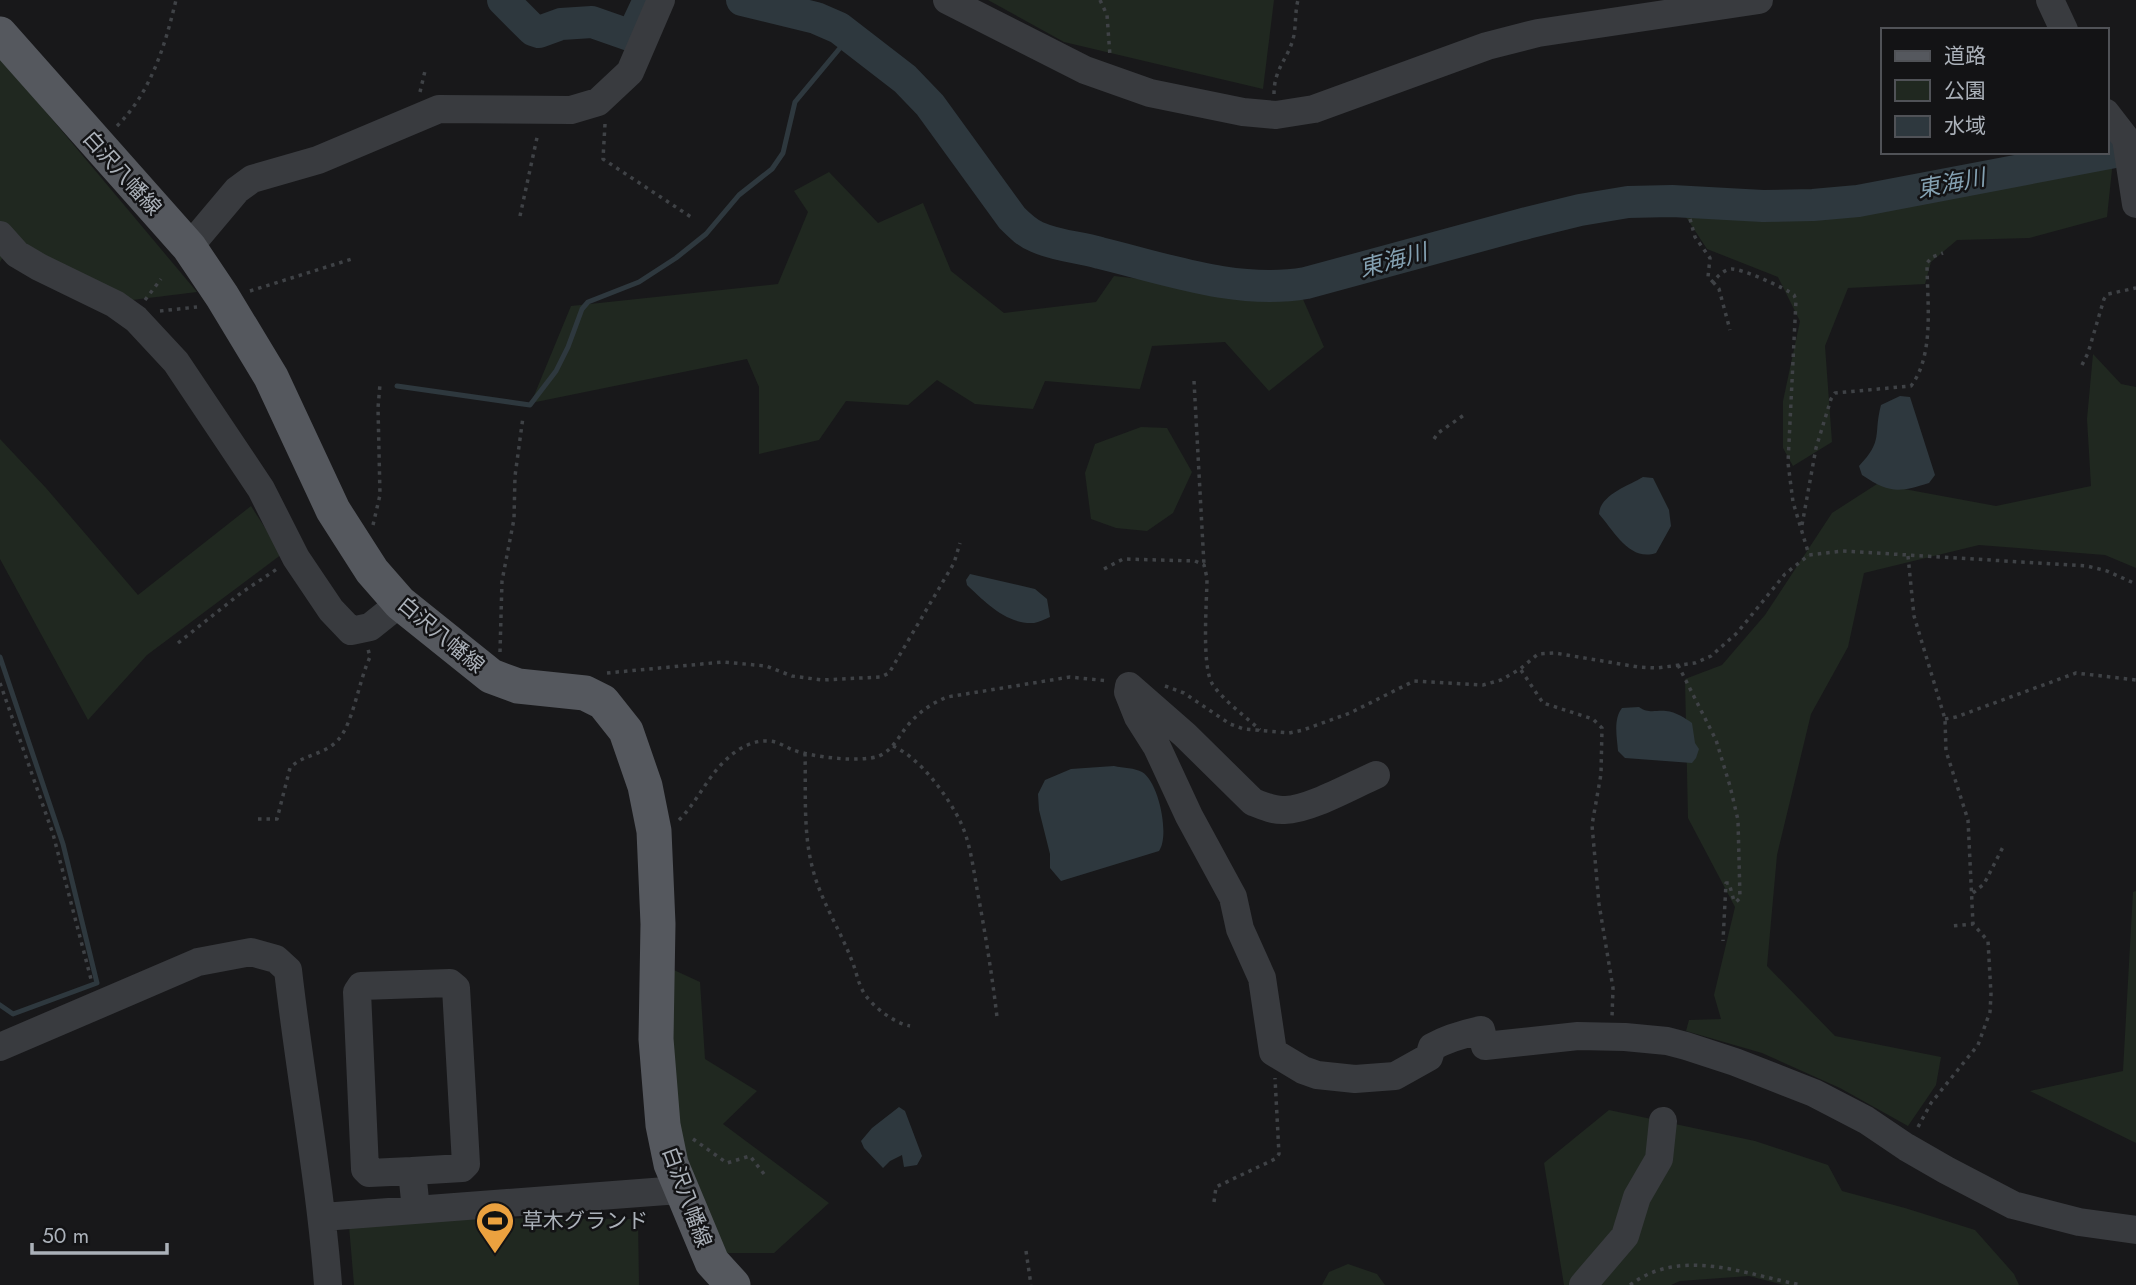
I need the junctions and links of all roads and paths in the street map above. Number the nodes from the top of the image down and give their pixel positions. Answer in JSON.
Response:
{"nodes":[{"id":1,"x":176,"y":0,"type":"edge"},
{"id":2,"x":661,"y":0,"type":"edge"},
{"id":3,"x":947,"y":0,"type":"edge"},
{"id":4,"x":1100,"y":0,"type":"edge"},
{"id":5,"x":1298,"y":0,"type":"edge"},
{"id":6,"x":1759,"y":0,"type":"edge"},
{"id":7,"x":2050,"y":0,"type":"edge"},
{"id":8,"x":2063,"y":28,"type":"edge"},
{"id":9,"x":0,"y":34,"type":"edge"},
{"id":10,"x":1110,"y":79,"type":"junction"},
{"id":11,"x":598,"y":102,"type":"junction"},
{"id":12,"x":536,"y":109,"type":"junction"},
{"id":13,"x":1276,"y":115,"type":"junction"},
{"id":14,"x":2108,"y":116,"type":"edge"},
{"id":15,"x":98,"y":147,"type":"junction"},
{"id":16,"x":2136,"y":204,"type":"edge"},
{"id":17,"x":520,"y":216,"type":"dead end"},
{"id":18,"x":694,"y":219,"type":"dead end"},
{"id":19,"x":1690,"y":219,"type":"dead end"},
{"id":20,"x":0,"y":235,"type":"edge"},
{"id":21,"x":189,"y":247,"type":"junction"},
{"id":22,"x":1943,"y":253,"type":"dead end"},
{"id":23,"x":355,"y":258,"type":"dead end"},
{"id":24,"x":161,"y":279,"type":"dead end"},
{"id":25,"x":1713,"y":282,"type":"junction"},
{"id":26,"x":2136,"y":288,"type":"edge"},
{"id":27,"x":211,"y":304,"type":"junction"},
{"id":28,"x":135,"y":316,"type":"junction"},
{"id":29,"x":1730,"y":330,"type":"dead end"},
{"id":30,"x":2082,"y":365,"type":"dead end"},
{"id":31,"x":1195,"y":381,"type":"dead end"},
{"id":32,"x":380,"y":384,"type":"dead end"},
{"id":33,"x":1464,"y":415,"type":"dead end"},
{"id":34,"x":523,"y":417,"type":"dead end"},
{"id":35,"x":1434,"y":439,"type":"dead end"},
{"id":36,"x":1801,"y":527,"type":"junction"},
{"id":37,"x":960,"y":543,"type":"dead end"},
{"id":38,"x":355,"y":546,"type":"junction"},
{"id":39,"x":1809,"y":555,"type":"junction"},
{"id":40,"x":1908,"y":556,"type":"junction"},
{"id":41,"x":296,"y":558,"type":"junction"},
{"id":42,"x":1204,"y":565,"type":"junction"},
{"id":43,"x":1104,"y":569,"type":"dead end"},
{"id":44,"x":2136,"y":584,"type":"edge"},
{"id":45,"x":400,"y":603,"type":"junction"},
{"id":46,"x":358,"y":629,"type":"junction"},
{"id":47,"x":178,"y":643,"type":"dead end"},
{"id":48,"x":1678,"y":665,"type":"junction"},
{"id":49,"x":1520,"y":669,"type":"junction"},
{"id":50,"x":599,"y":674,"type":"dead end"},
{"id":51,"x":491,"y":676,"type":"junction"},
{"id":52,"x":2136,"y":680,"type":"edge"},
{"id":53,"x":0,"y":683,"type":"edge"},
{"id":54,"x":1129,"y":686,"type":"junction"},
{"id":55,"x":1945,"y":719,"type":"junction"},
{"id":56,"x":1262,"y":731,"type":"junction"},
{"id":57,"x":893,"y":746,"type":"junction"},
{"id":58,"x":805,"y":753,"type":"junction"},
{"id":59,"x":1376,"y":775,"type":"dead end"},
{"id":60,"x":258,"y":819,"type":"dead end"},
{"id":61,"x":654,"y":831,"type":"junction"},
{"id":62,"x":2004,"y":845,"type":"dead end"},
{"id":63,"x":1973,"y":893,"type":"junction"},
{"id":64,"x":1973,"y":924,"type":"junction"},
{"id":65,"x":1952,"y":926,"type":"dead end"},
{"id":66,"x":1723,"y":941,"type":"dead end"},
{"id":67,"x":98,"y":1006,"type":"junction"},
{"id":68,"x":997,"y":1017,"type":"dead end"},
{"id":69,"x":910,"y":1026,"type":"dead end"},
{"id":70,"x":1611,"y":1036,"type":"junction"},
{"id":71,"x":0,"y":1047,"type":"edge"},
{"id":72,"x":1273,"y":1052,"type":"junction"},
{"id":73,"x":1662,"y":1121,"type":"dead end"},
{"id":74,"x":1906,"y":1147,"type":"junction"},
{"id":75,"x":412,"y":1171,"type":"junction"},
{"id":76,"x":764,"y":1174,"type":"dead end"},
{"id":77,"x":676,"y":1177,"type":"junction"},
{"id":78,"x":1214,"y":1202,"type":"dead end"},
{"id":79,"x":416,"y":1210,"type":"junction"},
{"id":80,"x":323,"y":1217,"type":"junction"},
{"id":81,"x":2136,"y":1230,"type":"edge"},
{"id":82,"x":1026,"y":1251,"type":"dead end"},
{"id":83,"x":328,"y":1285,"type":"edge"},
{"id":84,"x":733,"y":1285,"type":"edge"},
{"id":85,"x":1031,"y":1285,"type":"edge"},
{"id":86,"x":1583,"y":1285,"type":"edge"},
{"id":87,"x":1630,"y":1285,"type":"edge"},
{"id":88,"x":1802,"y":1285,"type":"edge"}],
"edges":[{"from":1,"to":15,"type":"path"},
{"from":2,"to":11,"type":"street"},
{"from":3,"to":10,"type":"street"},
{"from":4,"to":10,"type":"path"},
{"from":5,"to":13,"type":"path"},
{"from":6,"to":13,"type":"street"},
{"from":7,"to":8,"type":"street"},
{"from":9,"to":15,"type":"main road","name":"白沢八幡線"},
{"from":10,"to":13,"type":"street"},
{"from":11,"to":12,"type":"street"},
{"from":11,"to":18,"type":"path"},
{"from":12,"to":17,"type":"path"},
{"from":12,"to":21,"type":"street"},
{"from":14,"to":16,"type":"street"},
{"from":15,"to":21,"type":"main road","name":"白沢八幡線"},
{"from":19,"to":25,"type":"path"},
{"from":20,"to":28,"type":"street"},
{"from":21,"to":27,"type":"main road","name":"白沢八幡線"},
{"from":22,"to":36,"type":"path"},
{"from":23,"to":27,"type":"path"},
{"from":24,"to":28,"type":"path"},
{"from":25,"to":29,"type":"path"},
{"from":25,"to":36,"type":"path"},
{"from":26,"to":30,"type":"path"},
{"from":27,"to":28,"type":"path"},
{"from":27,"to":38,"type":"main road","name":"白沢八幡線"},
{"from":28,"to":41,"type":"street"},
{"from":31,"to":42,"type":"path"},
{"from":32,"to":38,"type":"path"},
{"from":33,"to":35,"type":"path"},
{"from":34,"to":51,"type":"path"},
{"from":36,"to":39,"type":"path"},
{"from":37,"to":50,"type":"path"},
{"from":38,"to":45,"type":"main road","name":"白沢八幡線"},
{"from":39,"to":40,"type":"path"},
{"from":39,"to":48,"type":"path"},
{"from":40,"to":44,"type":"path"},
{"from":40,"to":55,"type":"path"},
{"from":41,"to":46,"type":"street"},
{"from":41,"to":47,"type":"path"},
{"from":42,"to":43,"type":"path"},
{"from":42,"to":56,"type":"path"},
{"from":45,"to":46,"type":"street"},
{"from":45,"to":51,"type":"main road","name":"白沢八幡線"},
{"from":46,"to":60,"type":"path"},
{"from":48,"to":49,"type":"path"},
{"from":48,"to":66,"type":"path"},
{"from":49,"to":56,"type":"path"},
{"from":49,"to":70,"type":"path"},
{"from":51,"to":61,"type":"main road","name":"白沢八幡線"},
{"from":52,"to":55,"type":"path"},
{"from":53,"to":67,"type":"path"},
{"from":54,"to":56,"type":"path"},
{"from":54,"to":57,"type":"path"},
{"from":54,"to":59,"type":"street"},
{"from":54,"to":72,"type":"street"},
{"from":55,"to":63,"type":"path"},
{"from":57,"to":58,"type":"path"},
{"from":57,"to":68,"type":"path"},
{"from":58,"to":61,"type":"path"},
{"from":58,"to":69,"type":"path"},
{"from":61,"to":77,"type":"main road","name":"白沢八幡線"},
{"from":62,"to":63,"type":"path"},
{"from":63,"to":64,"type":"path"},
{"from":64,"to":65,"type":"path"},
{"from":64,"to":74,"type":"path"},
{"from":67,"to":71,"type":"street"},
{"from":67,"to":80,"type":"street"},
{"from":70,"to":72,"type":"street"},
{"from":70,"to":74,"type":"street"},
{"from":72,"to":78,"type":"path"},
{"from":73,"to":86,"type":"street"},
{"from":74,"to":81,"type":"street"},
{"from":75,"to":75,"type":"street"},
{"from":75,"to":79,"type":"street"},
{"from":76,"to":77,"type":"path"},
{"from":77,"to":79,"type":"street"},
{"from":77,"to":84,"type":"main road","name":"白沢八幡線"},
{"from":79,"to":80,"type":"street"},
{"from":80,"to":83,"type":"street"},
{"from":82,"to":85,"type":"path"},
{"from":87,"to":88,"type":"path"}]}
